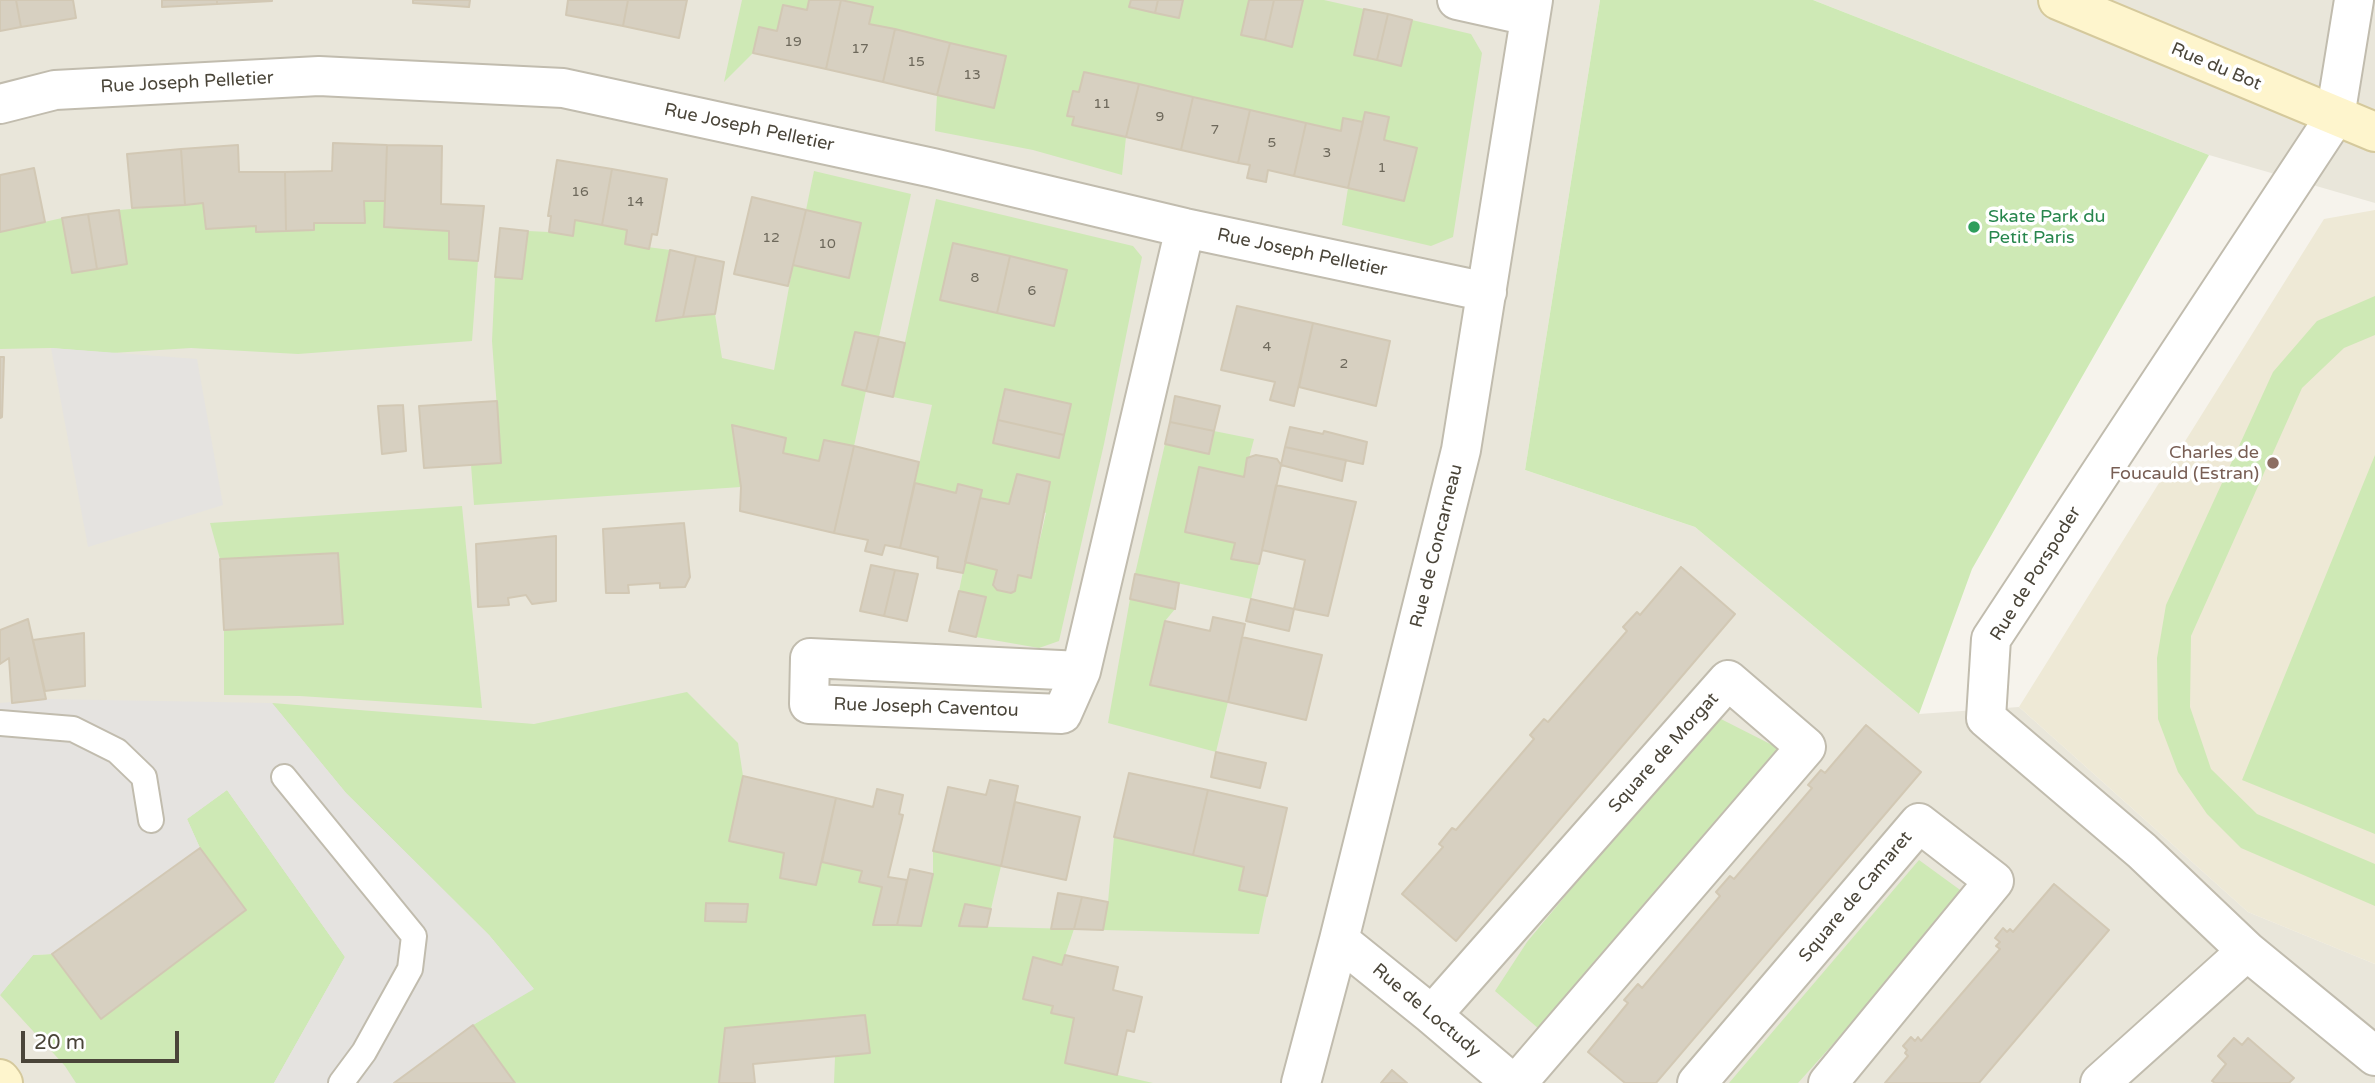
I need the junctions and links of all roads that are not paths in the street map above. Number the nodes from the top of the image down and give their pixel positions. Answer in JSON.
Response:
{"nodes":[{"id":1,"x":1457,"y":0,"type":"edge"},
{"id":2,"x":2059,"y":0,"type":"edge"},
{"id":3,"x":2354,"y":0,"type":"edge"},
{"id":4,"x":1531,"y":8,"type":"edge"},
{"id":5,"x":0,"y":104,"type":"edge"},
{"id":6,"x":2335,"y":117,"type":"junction"},
{"id":7,"x":2375,"y":132,"type":"edge"},
{"id":8,"x":1185,"y":228,"type":"junction"},
{"id":9,"x":1487,"y":292,"type":"junction"},
{"id":10,"x":1081,"y":671,"type":"junction"},
{"id":11,"x":0,"y":723,"type":"edge"},
{"id":12,"x":284,"y":777,"type":"dead end"},
{"id":13,"x":151,"y":820,"type":"dead end"},
{"id":14,"x":1339,"y":940,"type":"junction"},
{"id":15,"x":2248,"y":951,"type":"junction"},
{"id":16,"x":1432,"y":1015,"type":"junction"},
{"id":17,"x":2375,"y":1056,"type":"edge"},
{"id":18,"x":341,"y":1083,"type":"edge"},
{"id":19,"x":1301,"y":1083,"type":"edge"},
{"id":20,"x":1514,"y":1083,"type":"edge"},
{"id":21,"x":1697,"y":1083,"type":"edge"},
{"id":22,"x":1828,"y":1083,"type":"edge"},
{"id":23,"x":2100,"y":1083,"type":"edge"}],
"edges":[{"from":1,"to":4,"type":"street"},
{"from":2,"to":6,"type":"street","name":"Rue du Bot"},
{"from":3,"to":6,"type":"street"},
{"from":4,"to":9,"type":"street","name":"Rue de Concarneau"},
{"from":5,"to":8,"type":"street","name":"Rue Joseph Pelletier"},
{"from":6,"to":7,"type":"street","name":"Rue du Bot"},
{"from":6,"to":15,"type":"street","name":"Rue de Porspoder"},
{"from":8,"to":9,"type":"street","name":"Rue Joseph Pelletier"},
{"from":8,"to":10,"type":"street","name":"Rue Joseph Caventou"},
{"from":9,"to":14,"type":"street","name":"Rue de Concarneau"},
{"from":10,"to":10,"type":"street","name":"Rue Joseph Caventou"},
{"from":11,"to":13,"type":"lane"},
{"from":12,"to":18,"type":"lane"},
{"from":14,"to":16,"type":"street","name":"Rue de Loctudy"},
{"from":14,"to":19,"type":"street","name":"Rue de Concarneau"},
{"from":15,"to":17,"type":"street","name":"Rue de Porspoder"},
{"from":15,"to":23,"type":"street"},
{"from":16,"to":20,"type":"street","name":"Rue de Loctudy"},
{"from":16,"to":20,"type":"street","name":"Square de Morgat"},
{"from":21,"to":22,"type":"street","name":"Square de Camaret"}]}
